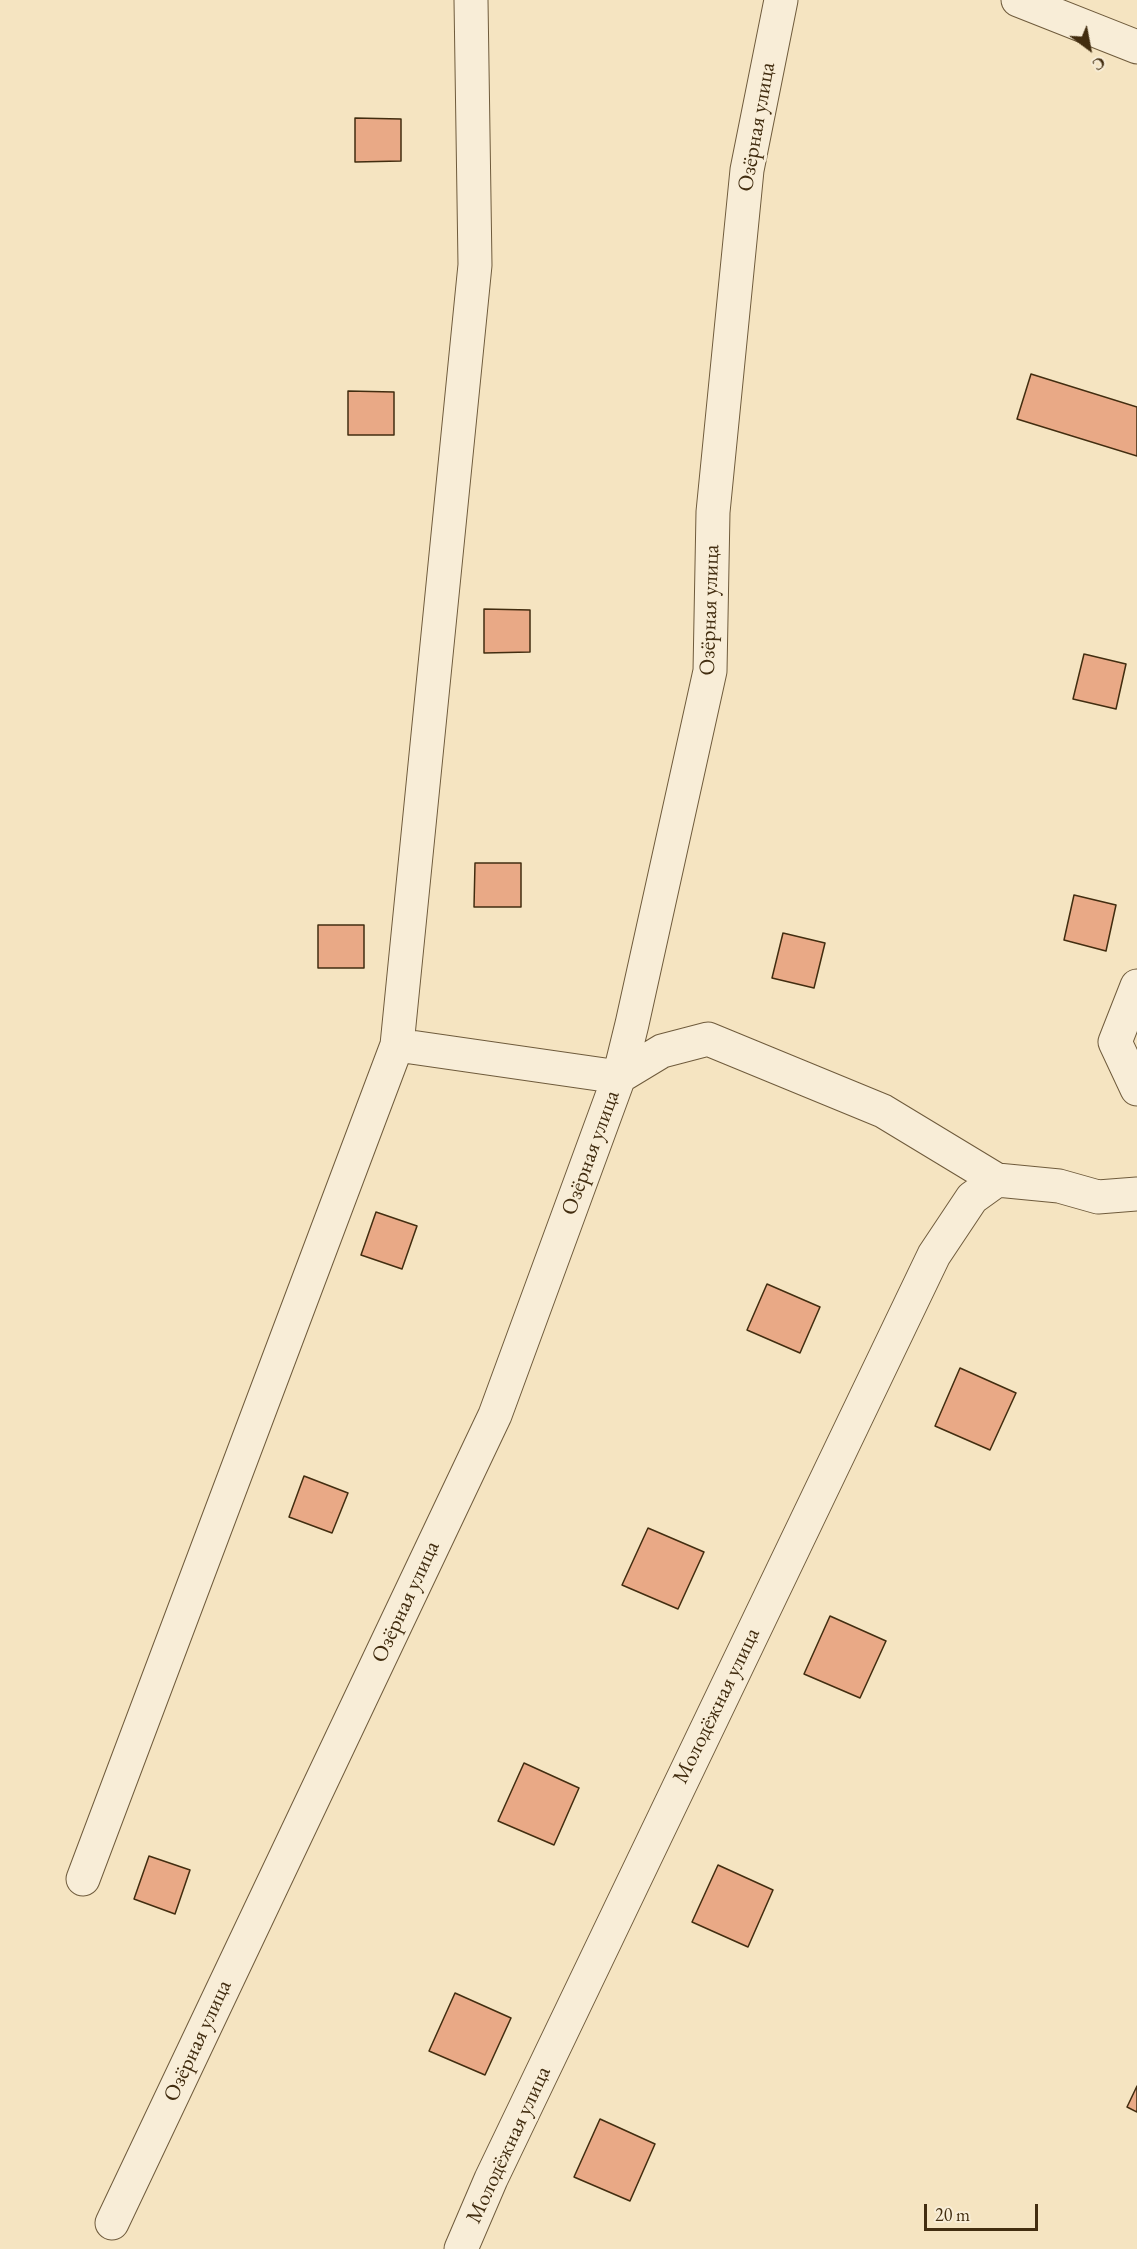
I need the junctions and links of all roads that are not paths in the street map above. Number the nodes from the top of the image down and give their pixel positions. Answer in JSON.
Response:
{"nodes":[{"id":1,"x":471,"y":0,"type":"edge"},
{"id":2,"x":781,"y":0,"type":"edge"},
{"id":3,"x":1018,"y":0,"type":"edge"},
{"id":4,"x":1137,"y":47,"type":"edge"},
{"id":5,"x":1137,"y":986,"type":"edge"},
{"id":6,"x":397,"y":1045,"type":"junction"},
{"id":7,"x":619,"y":1077,"type":"junction"},
{"id":8,"x":1137,"y":1089,"type":"edge"},
{"id":9,"x":997,"y":1180,"type":"junction"},
{"id":10,"x":1137,"y":1194,"type":"edge"},
{"id":11,"x":83,"y":1879,"type":"dead end"},
{"id":12,"x":112,"y":2223,"type":"dead end"},
{"id":13,"x":461,"y":2249,"type":"edge"}],
"edges":[{"from":1,"to":6,"type":"street"},
{"from":2,"to":7,"type":"street","name":"Озёрная улица"},
{"from":3,"to":4,"type":"street"},
{"from":5,"to":8,"type":"street"},
{"from":6,"to":7,"type":"street"},
{"from":6,"to":11,"type":"street"},
{"from":7,"to":9,"type":"street"},
{"from":7,"to":12,"type":"street","name":"Озёрная улица"},
{"from":9,"to":10,"type":"street"},
{"from":9,"to":13,"type":"street","name":"Молодёжная улица"}]}
